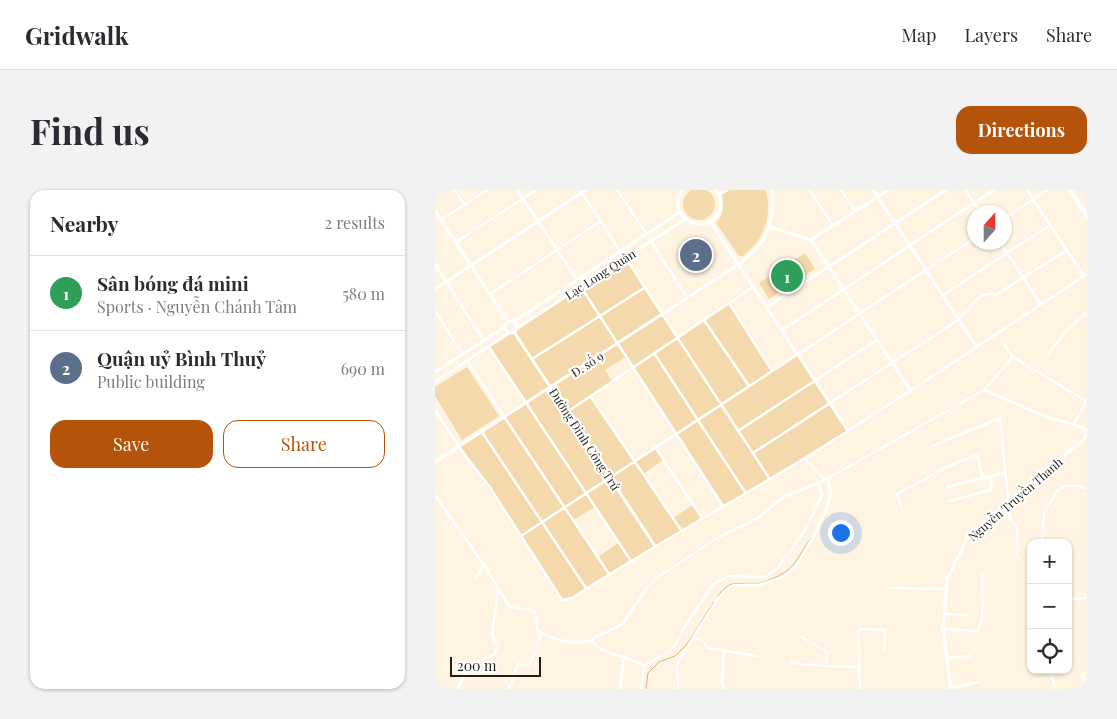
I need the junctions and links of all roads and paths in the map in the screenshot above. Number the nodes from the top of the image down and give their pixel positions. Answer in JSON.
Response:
{"nodes":[{"id":1,"x":455,"y":190,"type":"edge"},
{"id":2,"x":487,"y":190,"type":"edge"},
{"id":3,"x":517,"y":190,"type":"edge"},
{"id":4,"x":536,"y":190,"type":"edge"},
{"id":5,"x":586,"y":190,"type":"edge"},
{"id":6,"x":617,"y":190,"type":"edge"},
{"id":7,"x":682,"y":190,"type":"edge"},
{"id":8,"x":716,"y":190,"type":"edge"},
{"id":9,"x":726,"y":190,"type":"edge"},
{"id":10,"x":772,"y":190,"type":"edge"},
{"id":11,"x":810,"y":190,"type":"edge"},
{"id":12,"x":841,"y":190,"type":"edge"},
{"id":13,"x":873,"y":190,"type":"edge"},
{"id":14,"x":888,"y":190,"type":"edge"},
{"id":15,"x":946,"y":190,"type":"edge"},
{"id":16,"x":965,"y":190,"type":"edge"},
{"id":17,"x":995,"y":190,"type":"edge"},
{"id":18,"x":1027,"y":190,"type":"edge"},
{"id":19,"x":1047,"y":190,"type":"edge"},
{"id":20,"x":1070,"y":190,"type":"edge"},
{"id":21,"x":581,"y":191,"type":"edge"},
{"id":22,"x":719,"y":194,"type":"junction"},
{"id":23,"x":877,"y":197,"type":"junction"},
{"id":24,"x":523,"y":199,"type":"junction"},
{"id":25,"x":1033,"y":200,"type":"junction"},
{"id":26,"x":465,"y":204,"type":"junction"},
{"id":27,"x":974,"y":204,"type":"junction"},
{"id":28,"x":435,"y":211,"type":"edge"},
{"id":29,"x":855,"y":211,"type":"junction"},
{"id":30,"x":680,"y":212,"type":"junction"},
{"id":31,"x":1012,"y":214,"type":"edge"},
{"id":32,"x":1087,"y":216,"type":"edge"},
{"id":33,"x":685,"y":219,"type":"junction"},
{"id":34,"x":441,"y":220,"type":"junction"},
{"id":35,"x":601,"y":221,"type":"junction"},
{"id":36,"x":710,"y":221,"type":"junction"},
{"id":37,"x":538,"y":222,"type":"junction"},
{"id":38,"x":895,"y":223,"type":"junction"},
{"id":39,"x":1050,"y":225,"type":"junction"},
{"id":40,"x":833,"y":226,"type":"junction"},
{"id":41,"x":769,"y":227,"type":"junction"},
{"id":42,"x":646,"y":233,"type":"junction"},
{"id":43,"x":811,"y":240,"type":"junction"},
{"id":44,"x":651,"y":241,"type":"junction"},
{"id":45,"x":456,"y":242,"type":"junction"},
{"id":46,"x":967,"y":243,"type":"edge"},
{"id":47,"x":911,"y":247,"type":"junction"},
{"id":48,"x":557,"y":250,"type":"junction"},
{"id":49,"x":1005,"y":250,"type":"edge"},
{"id":50,"x":1067,"y":250,"type":"junction"},
{"id":51,"x":620,"y":251,"type":"junction"},
{"id":52,"x":1007,"y":253,"type":"junction"},
{"id":53,"x":625,"y":258,"type":"junction"},
{"id":54,"x":435,"y":264,"type":"edge"},
{"id":55,"x":739,"y":264,"type":"junction"},
{"id":56,"x":471,"y":265,"type":"junction"},
{"id":57,"x":829,"y":266,"type":"junction"},
{"id":58,"x":926,"y":271,"type":"junction"},
{"id":59,"x":1086,"y":275,"type":"edge"},
{"id":60,"x":1023,"y":278,"type":"junction"},
{"id":61,"x":577,"y":280,"type":"junction"},
{"id":62,"x":446,"y":282,"type":"junction"},
{"id":63,"x":581,"y":287,"type":"junction"},
{"id":64,"x":753,"y":287,"type":"junction"},
{"id":65,"x":644,"y":288,"type":"junction"},
{"id":66,"x":435,"y":289,"type":"edge"},
{"id":67,"x":844,"y":290,"type":"junction"},
{"id":68,"x":490,"y":294,"type":"junction"},
{"id":69,"x":942,"y":296,"type":"junction"},
{"id":70,"x":687,"y":298,"type":"junction"},
{"id":71,"x":729,"y":303,"type":"junction"},
{"id":72,"x":1041,"y":305,"type":"junction"},
{"id":73,"x":767,"y":307,"type":"junction"},
{"id":74,"x":435,"y":311,"type":"edge"},
{"id":75,"x":1087,"y":312,"type":"edge"},
{"id":76,"x":661,"y":314,"type":"junction"},
{"id":77,"x":860,"y":314,"type":"junction"},
{"id":78,"x":601,"y":316,"type":"junction"},
{"id":79,"x":704,"y":320,"type":"junction"},
{"id":80,"x":959,"y":320,"type":"junction"},
{"id":81,"x":511,"y":322,"type":"junction"},
{"id":82,"x":505,"y":327,"type":"junction"},
{"id":83,"x":515,"y":330,"type":"junction"},
{"id":84,"x":782,"y":330,"type":"junction"},
{"id":85,"x":509,"y":333,"type":"junction"},
{"id":86,"x":677,"y":338,"type":"junction"},
{"id":87,"x":485,"y":340,"type":"junction"},
{"id":88,"x":877,"y":340,"type":"junction"},
{"id":89,"x":618,"y":344,"type":"junction"},
{"id":90,"x":1004,"y":344,"type":"dead end"},
{"id":91,"x":489,"y":346,"type":"junction"},
{"id":92,"x":977,"y":347,"type":"junction"},
{"id":93,"x":654,"y":353,"type":"junction"},
{"id":94,"x":798,"y":354,"type":"junction"},
{"id":95,"x":1048,"y":354,"type":"dead end"},
{"id":96,"x":463,"y":355,"type":"junction"},
{"id":97,"x":1013,"y":357,"type":"junction"},
{"id":98,"x":532,"y":359,"type":"junction"},
{"id":99,"x":467,"y":361,"type":"junction"},
{"id":100,"x":893,"y":364,"type":"junction"},
{"id":101,"x":634,"y":369,"type":"junction"},
{"id":102,"x":773,"y":371,"type":"junction"},
{"id":103,"x":435,"y":372,"type":"edge"},
{"id":104,"x":815,"y":380,"type":"junction"},
{"id":105,"x":435,"y":382,"type":"edge"},
{"id":106,"x":749,"y":386,"type":"junction"},
{"id":107,"x":551,"y":388,"type":"junction"},
{"id":108,"x":984,"y":390,"type":"junction"},
{"id":109,"x":911,"y":391,"type":"junction"},
{"id":110,"x":591,"y":397,"type":"junction"},
{"id":111,"x":1086,"y":400,"type":"edge"},
{"id":112,"x":526,"y":404,"type":"junction"},
{"id":113,"x":721,"y":404,"type":"junction"},
{"id":114,"x":830,"y":404,"type":"junction"},
{"id":115,"x":435,"y":410,"type":"edge"},
{"id":116,"x":567,"y":412,"type":"junction"},
{"id":117,"x":505,"y":418,"type":"junction"},
{"id":118,"x":698,"y":420,"type":"junction"},
{"id":119,"x":1074,"y":425,"type":"junction"},
{"id":120,"x":1087,"y":430,"type":"edge"},
{"id":121,"x":738,"y":431,"type":"junction"},
{"id":122,"x":848,"y":431,"type":"junction"},
{"id":123,"x":482,"y":432,"type":"junction"},
{"id":124,"x":677,"y":433,"type":"junction"},
{"id":125,"x":1087,"y":434,"type":"edge"},
{"id":126,"x":460,"y":446,"type":"junction"},
{"id":127,"x":933,"y":446,"type":"dead end"},
{"id":128,"x":655,"y":447,"type":"junction"},
{"id":129,"x":753,"y":453,"type":"junction"},
{"id":130,"x":804,"y":458,"type":"junction"},
{"id":131,"x":635,"y":461,"type":"junction"},
{"id":132,"x":435,"y":462,"type":"edge"},
{"id":133,"x":1005,"y":473,"type":"junction"},
{"id":134,"x":990,"y":476,"type":"junction"},
{"id":135,"x":610,"y":477,"type":"junction"},
{"id":136,"x":769,"y":478,"type":"junction"},
{"id":137,"x":983,"y":478,"type":"junction"},
{"id":138,"x":826,"y":479,"type":"junction"},
{"id":139,"x":818,"y":483,"type":"junction"},
{"id":140,"x":489,"y":486,"type":"junction"},
{"id":141,"x":947,"y":487,"type":"dead end"},
{"id":142,"x":1087,"y":489,"type":"edge"},
{"id":143,"x":586,"y":493,"type":"junction"},
{"id":144,"x":745,"y":493,"type":"junction"},
{"id":145,"x":435,"y":496,"type":"edge"},
{"id":146,"x":949,"y":501,"type":"dead end"},
{"id":147,"x":1008,"y":503,"type":"junction"},
{"id":148,"x":723,"y":506,"type":"junction"},
{"id":149,"x":564,"y":507,"type":"junction"},
{"id":150,"x":902,"y":508,"type":"dead end"},
{"id":151,"x":702,"y":518,"type":"junction"},
{"id":152,"x":542,"y":522,"type":"junction"},
{"id":153,"x":681,"y":531,"type":"junction"},
{"id":154,"x":521,"y":536,"type":"junction"},
{"id":155,"x":1042,"y":539,"type":"edge"},
{"id":156,"x":655,"y":546,"type":"junction"},
{"id":157,"x":1017,"y":555,"type":"dead end"},
{"id":158,"x":631,"y":561,"type":"junction"},
{"id":159,"x":483,"y":565,"type":"junction"},
{"id":160,"x":609,"y":574,"type":"junction"},
{"id":161,"x":546,"y":575,"type":"junction"},
{"id":162,"x":983,"y":575,"type":"dead end"},
{"id":163,"x":476,"y":578,"type":"dead end"},
{"id":164,"x":586,"y":588,"type":"junction"},
{"id":165,"x":888,"y":588,"type":"dead end"},
{"id":166,"x":498,"y":589,"type":"junction"},
{"id":167,"x":947,"y":590,"type":"junction"},
{"id":168,"x":1087,"y":596,"type":"edge"},
{"id":169,"x":1073,"y":599,"type":"dead end"},
{"id":170,"x":945,"y":614,"type":"junction"},
{"id":171,"x":967,"y":615,"type":"dead end"},
{"id":172,"x":943,"y":629,"type":"junction"},
{"id":173,"x":542,"y":633,"type":"junction"},
{"id":174,"x":693,"y":637,"type":"junction"},
{"id":175,"x":802,"y":637,"type":"dead end"},
{"id":176,"x":592,"y":641,"type":"junction"},
{"id":177,"x":724,"y":650,"type":"junction"},
{"id":178,"x":884,"y":650,"type":"dead end"},
{"id":179,"x":758,"y":656,"type":"dead end"},
{"id":180,"x":970,"y":656,"type":"dead end"},
{"id":181,"x":624,"y":657,"type":"junction"},
{"id":182,"x":947,"y":658,"type":"junction"},
{"id":183,"x":791,"y":663,"type":"dead end"},
{"id":184,"x":644,"y":666,"type":"junction"},
{"id":185,"x":825,"y":666,"type":"junction"},
{"id":186,"x":858,"y":667,"type":"junction"},
{"id":187,"x":1050,"y":674,"type":"edge"},
{"id":188,"x":1082,"y":675,"type":"dead end"},
{"id":189,"x":979,"y":682,"type":"dead end"},
{"id":190,"x":1087,"y":684,"type":"edge"},
{"id":191,"x":951,"y":688,"type":"edge"},
{"id":192,"x":457,"y":689,"type":"edge"},
{"id":193,"x":509,"y":689,"type":"edge"},
{"id":194,"x":620,"y":689,"type":"edge"},
{"id":195,"x":641,"y":689,"type":"edge"},
{"id":196,"x":678,"y":689,"type":"edge"},
{"id":197,"x":725,"y":689,"type":"edge"},
{"id":198,"x":860,"y":689,"type":"edge"},
{"id":199,"x":1056,"y":689,"type":"edge"}],
"edges":[{"from":1,"to":26,"type":"street"},
{"from":2,"to":26,"type":"street"},
{"from":3,"to":24,"type":"street"},
{"from":4,"to":24,"type":"street"},
{"from":5,"to":21,"type":"street"},
{"from":6,"to":42,"type":"street"},
{"from":7,"to":30,"type":"street"},
{"from":8,"to":22,"type":"street"},
{"from":9,"to":22,"type":"street"},
{"from":10,"to":41,"type":"street"},
{"from":11,"to":40,"type":"street"},
{"from":12,"to":29,"type":"street"},
{"from":13,"to":23,"type":"street"},
{"from":14,"to":23,"type":"street"},
{"from":15,"to":38,"type":"street"},
{"from":16,"to":27,"type":"street"},
{"from":17,"to":27,"type":"street"},
{"from":18,"to":25,"type":"street"},
{"from":19,"to":25,"type":"street"},
{"from":20,"to":32,"type":"highway"},
{"from":21,"to":35,"type":"street"},
{"from":21,"to":37,"type":"street"},
{"from":22,"to":36,"type":"street"},
{"from":23,"to":29,"type":"street"},
{"from":23,"to":38,"type":"street"},
{"from":24,"to":37,"type":"street"},
{"from":24,"to":45,"type":"street"},
{"from":25,"to":31,"type":"street"},
{"from":25,"to":39,"type":"street"},
{"from":26,"to":34,"type":"street"},
{"from":27,"to":47,"type":"street"},
{"from":28,"to":34,"type":"street"},
{"from":29,"to":40,"type":"street"},
{"from":30,"to":33,"type":"street"},
{"from":30,"to":42,"type":"street","name":"Lạc Long Quân"},
{"from":33,"to":36,"type":"street"},
{"from":33,"to":44,"type":"street","name":"Lạc Long Quân"},
{"from":34,"to":45,"type":"street"},
{"from":35,"to":48,"type":"street"},
{"from":35,"to":51,"type":"street"},
{"from":36,"to":55,"type":"street"},
{"from":37,"to":48,"type":"street"},
{"from":37,"to":56,"type":"street"},
{"from":38,"to":47,"type":"street"},
{"from":38,"to":57,"type":"street"},
{"from":39,"to":50,"type":"street"},
{"from":39,"to":52,"type":"street"},
{"from":40,"to":43,"type":"street"},
{"from":41,"to":43,"type":"street"},
{"from":41,"to":55,"type":"street","name":"Đ. số 9"},
{"from":42,"to":44,"type":"street"},
{"from":42,"to":51,"type":"street","name":"Lạc Long Quân"},
{"from":43,"to":57,"type":"street"},
{"from":44,"to":53,"type":"street","name":"Lạc Long Quân"},
{"from":44,"to":70,"type":"street"},
{"from":45,"to":56,"type":"street"},
{"from":46,"to":58,"type":"street"},
{"from":47,"to":58,"type":"street"},
{"from":47,"to":67,"type":"street"},
{"from":48,"to":61,"type":"street"},
{"from":48,"to":68,"type":"street"},
{"from":49,"to":52,"type":"street"},
{"from":50,"to":59,"type":"street"},
{"from":50,"to":60,"type":"street"},
{"from":51,"to":53,"type":"street"},
{"from":51,"to":61,"type":"street","name":"Lạc Long Quân"},
{"from":52,"to":60,"type":"street"},
{"from":52,"to":69,"type":"street"},
{"from":53,"to":63,"type":"street","name":"Lạc Long Quân"},
{"from":53,"to":65,"type":"street"},
{"from":54,"to":62,"type":"street"},
{"from":55,"to":64,"type":"street"},
{"from":55,"to":70,"type":"street","name":"Đ. số 9"},
{"from":56,"to":62,"type":"street"},
{"from":56,"to":68,"type":"street"},
{"from":57,"to":67,"type":"street"},
{"from":57,"to":73,"type":"street"},
{"from":58,"to":69,"type":"street"},
{"from":58,"to":77,"type":"street"},
{"from":59,"to":72,"type":"street"},
{"from":60,"to":72,"type":"street"},
{"from":60,"to":80,"type":"street"},
{"from":61,"to":63,"type":"street"},
{"from":61,"to":81,"type":"street","name":"Lạc Long Quân"},
{"from":62,"to":66,"type":"street"},
{"from":62,"to":87,"type":"street"},
{"from":63,"to":78,"type":"street"},
{"from":63,"to":83,"type":"street","name":"Lạc Long Quân"},
{"from":64,"to":71,"type":"street"},
{"from":64,"to":73,"type":"street"},
{"from":65,"to":76,"type":"street"},
{"from":65,"to":78,"type":"street"},
{"from":67,"to":77,"type":"street"},
{"from":67,"to":84,"type":"street"},
{"from":68,"to":81,"type":"street"},
{"from":69,"to":80,"type":"street"},
{"from":70,"to":76,"type":"street","name":"Đ. số 9"},
{"from":71,"to":79,"type":"street"},
{"from":71,"to":102,"type":"street"},
{"from":72,"to":92,"type":"street"},
{"from":73,"to":84,"type":"street"},
{"from":74,"to":96,"type":"street"},
{"from":75,"to":95,"type":"street"},
{"from":76,"to":86,"type":"street"},
{"from":76,"to":89,"type":"street","name":"Đ. số 9"},
{"from":77,"to":88,"type":"street"},
{"from":77,"to":94,"type":"street"},
{"from":78,"to":89,"type":"street"},
{"from":78,"to":98,"type":"street"},
{"from":79,"to":86,"type":"street"},
{"from":79,"to":106,"type":"street"},
{"from":80,"to":92,"type":"street"},
{"from":80,"to":100,"type":"street"},
{"from":81,"to":82,"type":"street"},
{"from":81,"to":83,"type":"street"},
{"from":82,"to":85,"type":"street"},
{"from":82,"to":87,"type":"street"},
{"from":83,"to":85,"type":"street"},
{"from":83,"to":98,"type":"street","name":"Đường Đinh Công Trứ"},
{"from":84,"to":94,"type":"street"},
{"from":85,"to":91,"type":"street"},
{"from":86,"to":93,"type":"street"},
{"from":86,"to":113,"type":"street"},
{"from":87,"to":91,"type":"street"},
{"from":87,"to":96,"type":"street"},
{"from":88,"to":100,"type":"street"},
{"from":88,"to":104,"type":"street"},
{"from":89,"to":101,"type":"street"},
{"from":89,"to":107,"type":"street","name":"Đ. số 9"},
{"from":90,"to":97,"type":"street"},
{"from":91,"to":99,"type":"street"},
{"from":91,"to":112,"type":"street"},
{"from":92,"to":109,"type":"street"},
{"from":93,"to":101,"type":"street"},
{"from":93,"to":118,"type":"street"},
{"from":94,"to":102,"type":"street"},
{"from":94,"to":104,"type":"street"},
{"from":96,"to":99,"type":"street"},
{"from":96,"to":103,"type":"street"},
{"from":97,"to":108,"type":"street"},
{"from":97,"to":111,"type":"street"},
{"from":98,"to":107,"type":"street","name":"Đường Đinh Công Trứ"},
{"from":99,"to":105,"type":"street"},
{"from":99,"to":117,"type":"street"},
{"from":100,"to":109,"type":"street"},
{"from":100,"to":114,"type":"street"},
{"from":101,"to":110,"type":"street"},
{"from":101,"to":124,"type":"street"},
{"from":102,"to":106,"type":"street"},
{"from":104,"to":114,"type":"street"},
{"from":104,"to":121,"type":"street"},
{"from":106,"to":113,"type":"street"},
{"from":107,"to":112,"type":"street","name":"Đ. số 9"},
{"from":107,"to":116,"type":"street","name":"Đường Đinh Công Trứ"},
{"from":108,"to":119,"type":"street"},
{"from":108,"to":138,"type":"street"},
{"from":109,"to":122,"type":"street"},
{"from":110,"to":116,"type":"street"},
{"from":110,"to":131,"type":"street"},
{"from":111,"to":119,"type":"street"},
{"from":112,"to":117,"type":"street","name":"Đ. số 9"},
{"from":112,"to":143,"type":"street"},
{"from":113,"to":118,"type":"street"},
{"from":113,"to":121,"type":"street"},
{"from":114,"to":122,"type":"street"},
{"from":114,"to":129,"type":"street"},
{"from":115,"to":126,"type":"street"},
{"from":116,"to":135,"type":"street","name":"Đường Đinh Công Trứ"},
{"from":117,"to":123,"type":"street","name":"Đ. số 9"},
{"from":117,"to":149,"type":"street"},
{"from":118,"to":124,"type":"street"},
{"from":118,"to":144,"type":"street"},
{"from":119,"to":120,"type":"street"},
{"from":121,"to":129,"type":"street"},
{"from":122,"to":130,"type":"street"},
{"from":123,"to":126,"type":"street","name":"Đ. số 9"},
{"from":123,"to":152,"type":"street"},
{"from":124,"to":128,"type":"street"},
{"from":124,"to":148,"type":"street"},
{"from":125,"to":147,"type":"street","name":"Nguyễn Truyền Thanh"},
{"from":126,"to":132,"type":"street","name":"Đ. số 9"},
{"from":126,"to":140,"type":"street"},
{"from":127,"to":133,"type":"street"},
{"from":128,"to":131,"type":"street"},
{"from":128,"to":151,"type":"street"},
{"from":129,"to":136,"type":"street"},
{"from":130,"to":136,"type":"street"},
{"from":130,"to":138,"type":"street"},
{"from":131,"to":135,"type":"street"},
{"from":131,"to":153,"type":"street"},
{"from":133,"to":134,"type":"street"},
{"from":133,"to":147,"type":"street"},
{"from":134,"to":137,"type":"street"},
{"from":134,"to":146,"type":"street"},
{"from":135,"to":143,"type":"street"},
{"from":135,"to":156,"type":"street","name":"Đường Đinh Công Trứ"},
{"from":136,"to":144,"type":"street"},
{"from":137,"to":141,"type":"street"},
{"from":137,"to":150,"type":"street"},
{"from":138,"to":139,"type":"street"},
{"from":138,"to":174,"type":"street"},
{"from":139,"to":176,"type":"street"},
{"from":139,"to":184,"type":"street"},
{"from":140,"to":154,"type":"street"},
{"from":140,"to":161,"type":"street"},
{"from":142,"to":155,"type":"street"},
{"from":143,"to":149,"type":"street"},
{"from":143,"to":158,"type":"street"},
{"from":144,"to":148,"type":"street"},
{"from":145,"to":159,"type":"street"},
{"from":147,"to":157,"type":"street"},
{"from":147,"to":167,"type":"street","name":"Nguyễn Truyền Thanh"},
{"from":148,"to":151,"type":"street"},
{"from":149,"to":152,"type":"street"},
{"from":149,"to":160,"type":"street"},
{"from":151,"to":153,"type":"street"},
{"from":152,"to":154,"type":"street"},
{"from":152,"to":164,"type":"street"},
{"from":153,"to":156,"type":"street"},
{"from":154,"to":161,"type":"street"},
{"from":156,"to":158,"type":"street"},
{"from":158,"to":160,"type":"street"},
{"from":159,"to":163,"type":"street"},
{"from":159,"to":166,"type":"street"},
{"from":160,"to":164,"type":"street"},
{"from":161,"to":164,"type":"street"},
{"from":162,"to":172,"type":"street"},
{"from":165,"to":167,"type":"street"},
{"from":166,"to":173,"type":"street"},
{"from":166,"to":192,"type":"street"},
{"from":167,"to":170,"type":"street","name":"Nguyễn Truyền Thanh"},
{"from":168,"to":169,"type":"street"},
{"from":170,"to":171,"type":"street"},
{"from":170,"to":172,"type":"street","name":"Nguyễn Truyền Thanh"},
{"from":172,"to":182,"type":"street","name":"Nguyễn Truyền Thanh"},
{"from":173,"to":176,"type":"street"},
{"from":173,"to":193,"type":"street"},
{"from":174,"to":177,"type":"street"},
{"from":174,"to":196,"type":"street"},
{"from":175,"to":185,"type":"street"},
{"from":176,"to":181,"type":"street"},
{"from":177,"to":179,"type":"street"},
{"from":177,"to":197,"type":"street"},
{"from":178,"to":186,"type":"street"},
{"from":180,"to":182,"type":"street"},
{"from":181,"to":184,"type":"street"},
{"from":181,"to":194,"type":"street"},
{"from":182,"to":191,"type":"street","name":"Nguyễn Truyền Thanh"},
{"from":183,"to":185,"type":"street"},
{"from":184,"to":195,"type":"street"},
{"from":185,"to":186,"type":"street"},
{"from":186,"to":198,"type":"street"},
{"from":187,"to":199,"type":"street"},
{"from":188,"to":190,"type":"street"},
{"from":189,"to":191,"type":"street"}]}
